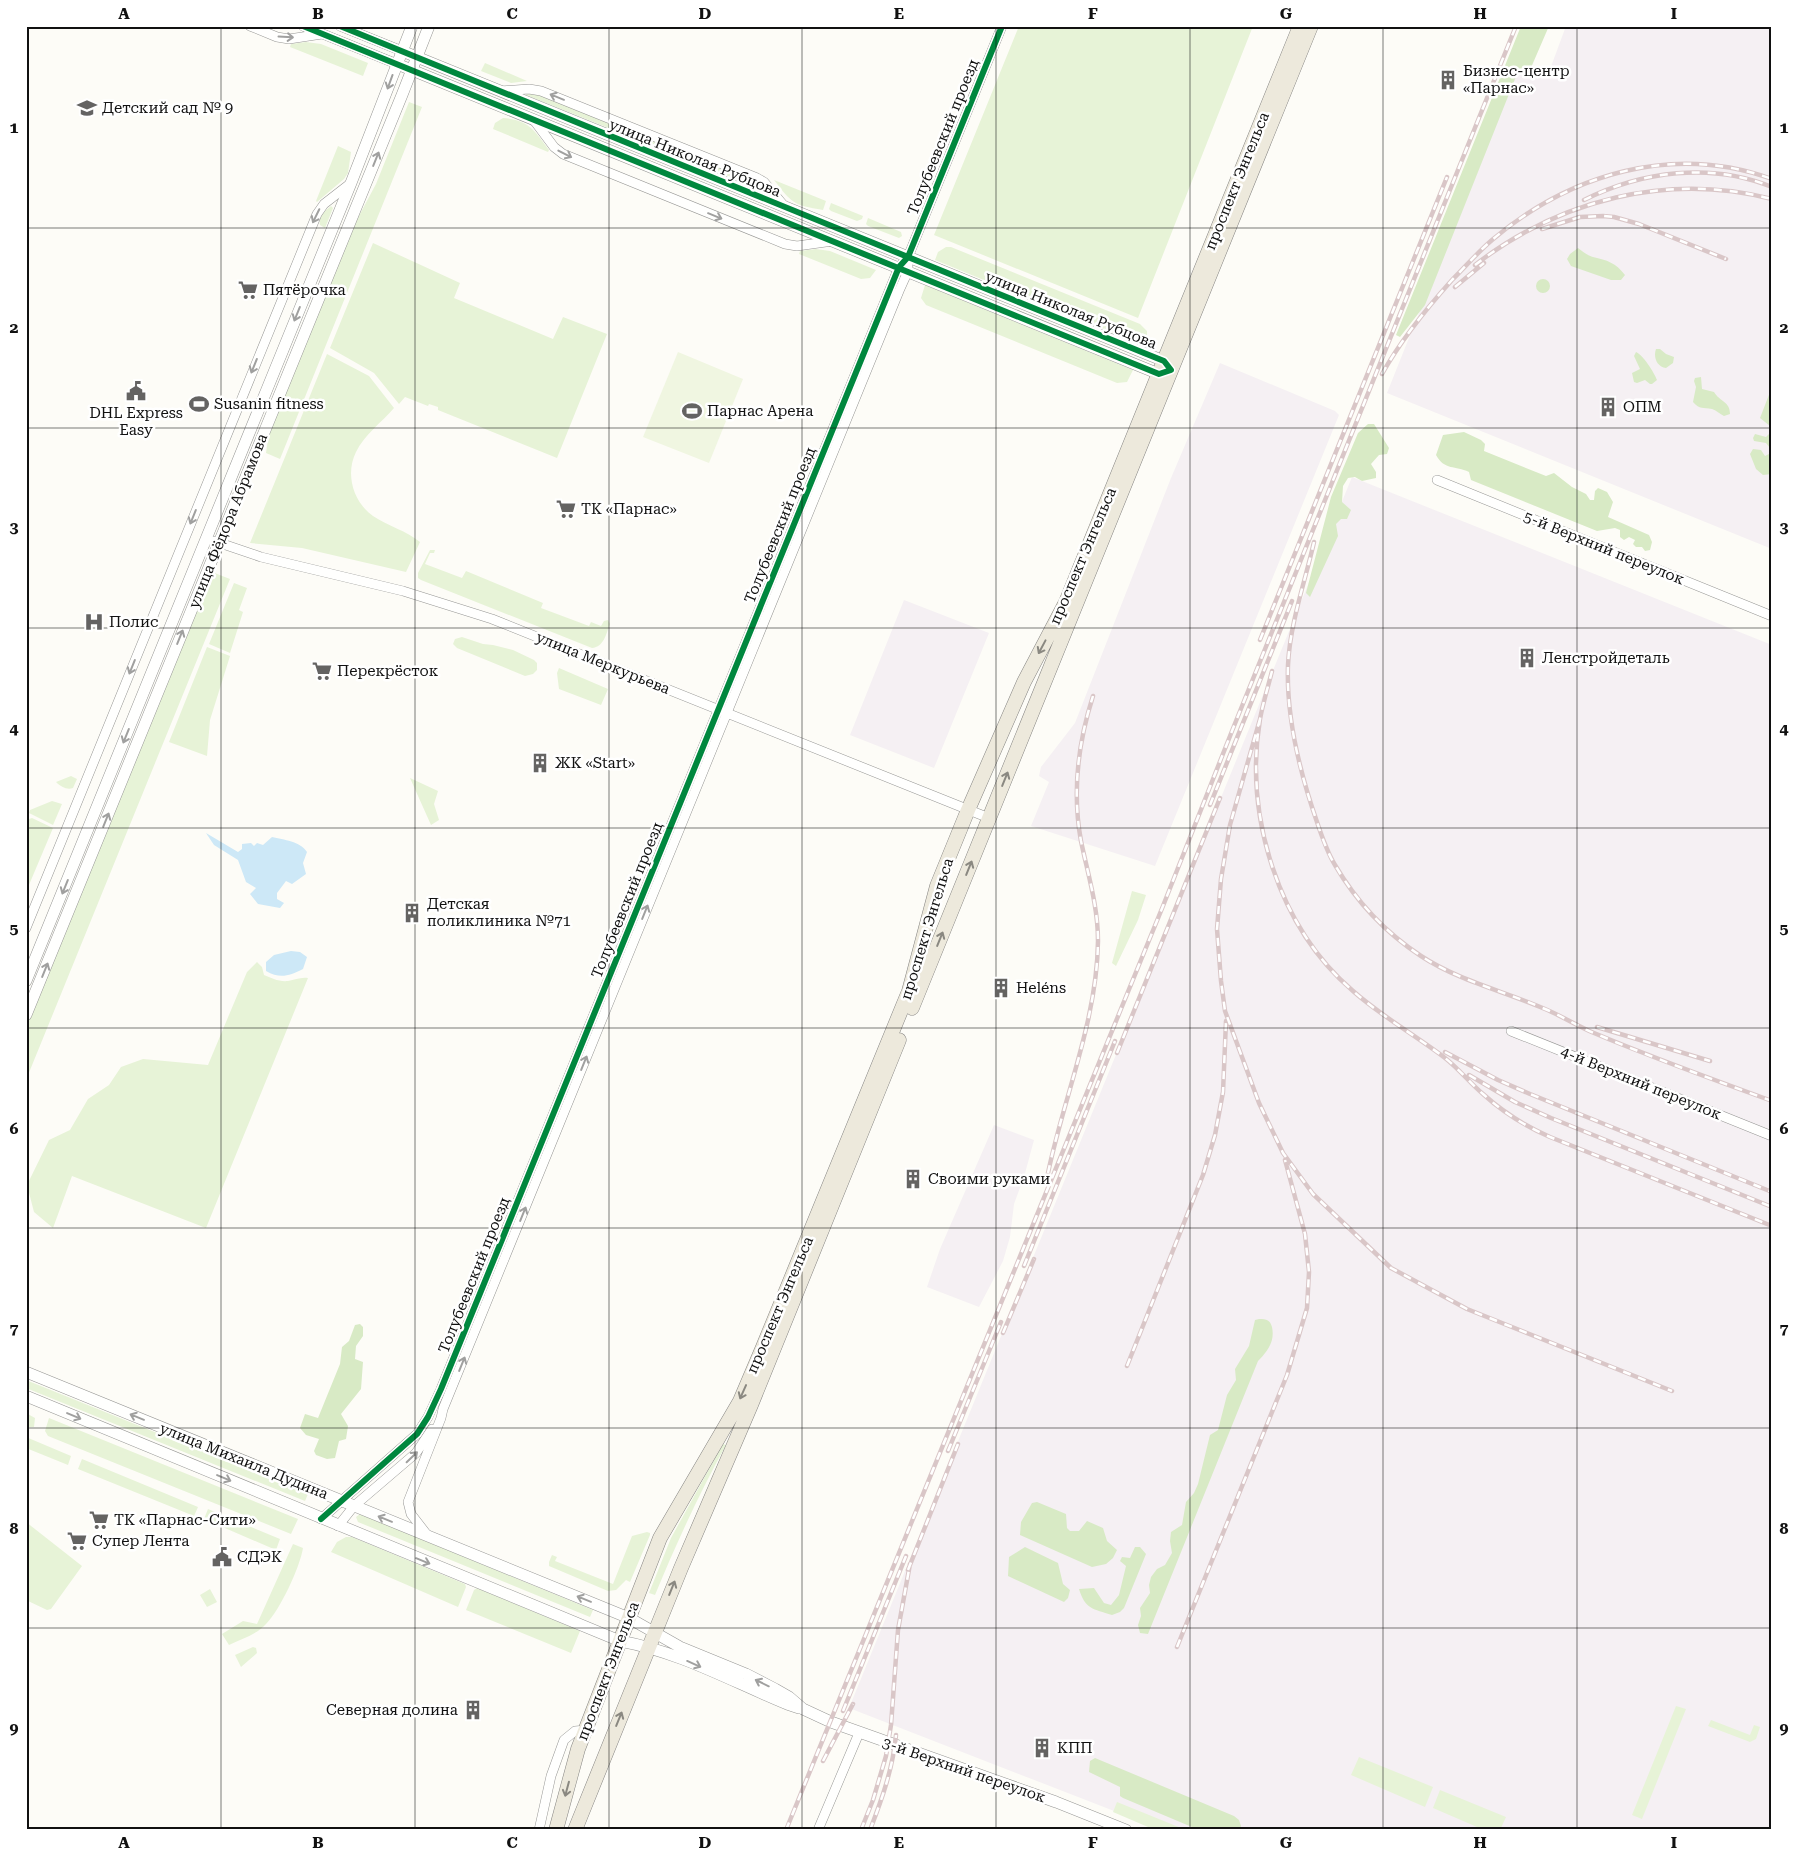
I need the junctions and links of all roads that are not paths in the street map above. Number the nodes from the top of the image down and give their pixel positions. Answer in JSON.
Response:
{"nodes":[{"id":1,"x":250,"y":26,"type":"edge"},
{"id":2,"x":303,"y":26,"type":"edge"},
{"id":3,"x":340,"y":26,"type":"edge"},
{"id":4,"x":412,"y":26,"type":"edge"},
{"id":5,"x":429,"y":26,"type":"edge"},
{"id":6,"x":1002,"y":26,"type":"edge"},
{"id":7,"x":1300,"y":26,"type":"edge"},
{"id":8,"x":1311,"y":26,"type":"edge"},
{"id":9,"x":323,"y":34,"type":"junction"},
{"id":10,"x":402,"y":51,"type":"junction"},
{"id":11,"x":417,"y":57,"type":"junction"},
{"id":12,"x":396,"y":64,"type":"junction"},
{"id":13,"x":412,"y":70,"type":"junction"},
{"id":14,"x":501,"y":91,"type":"junction"},
{"id":15,"x":532,"y":119,"type":"junction"},
{"id":16,"x":351,"y":183,"type":"junction"},
{"id":17,"x":787,"y":209,"type":"junction"},
{"id":18,"x":835,"y":241,"type":"junction"},
{"id":19,"x":908,"y":257,"type":"junction"},
{"id":20,"x":903,"y":269,"type":"junction"},
{"id":21,"x":1165,"y":368,"type":"junction"},
{"id":22,"x":1437,"y":480,"type":"dead end"},
{"id":23,"x":207,"y":538,"type":"junction"},
{"id":24,"x":219,"y":542,"type":"junction"},
{"id":25,"x":1772,"y":616,"type":"edge"},
{"id":26,"x":722,"y":712,"type":"junction"},
{"id":27,"x":968,"y":810,"type":"junction"},
{"id":28,"x":989,"y":818,"type":"junction"},
{"id":29,"x":26,"y":928,"type":"edge"},
{"id":30,"x":26,"y":981,"type":"edge"},
{"id":31,"x":26,"y":1015,"type":"edge"},
{"id":32,"x":1511,"y":1031,"type":"dead end"},
{"id":33,"x":1772,"y":1136,"type":"edge"},
{"id":34,"x":26,"y":1372,"type":"edge"},
{"id":35,"x":26,"y":1396,"type":"edge"},
{"id":36,"x":443,"y":1409,"type":"junction"},
{"id":37,"x":341,"y":1501,"type":"junction"},
{"id":38,"x":354,"y":1506,"type":"junction"},
{"id":39,"x":321,"y":1519,"type":"junction"},
{"id":40,"x":338,"y":1526,"type":"junction"},
{"id":41,"x":428,"y":1536,"type":"junction"},
{"id":42,"x":629,"y":1618,"type":"junction"},
{"id":43,"x":654,"y":1634,"type":"junction"},
{"id":44,"x":620,"y":1642,"type":"junction"},
{"id":45,"x":649,"y":1647,"type":"junction"},
{"id":46,"x":803,"y":1708,"type":"junction"},
{"id":47,"x":586,"y":1730,"type":"junction"},
{"id":48,"x":859,"y":1733,"type":"junction"},
{"id":49,"x":540,"y":1830,"type":"edge"},
{"id":50,"x":556,"y":1830,"type":"edge"},
{"id":51,"x":575,"y":1830,"type":"edge"},
{"id":52,"x":818,"y":1830,"type":"edge"},
{"id":53,"x":1126,"y":1830,"type":"edge"}],
"edges":[{"from":1,"to":9,"type":"street","one_way":true},
{"from":2,"to":9,"type":"street","name":"улица Николая Рубцова"},
{"from":3,"to":10,"type":"street","name":"улица Николая Рубцова"},
{"from":4,"to":10,"type":"street","name":"улица Фёдора Абрамова"},
{"from":5,"to":11,"type":"street","name":"улица Фёдора Абрамова"},
{"from":6,"to":19,"type":"street","name":"Толубеевский проезд"},
{"from":7,"to":21,"type":"main road","name":"проспект Энгельса"},
{"from":8,"to":21,"type":"main road","name":"проспект Энгельса"},
{"from":9,"to":12,"type":"street","name":"улица Николая Рубцова"},
{"from":10,"to":11,"type":"street","name":"улица Николая Рубцова"},
{"from":10,"to":12,"type":"street","name":"улица Фёдора Абрамова"},
{"from":11,"to":13,"type":"street","name":"улица Фёдора Абрамова"},
{"from":11,"to":14,"type":"street","name":"улица Николая Рубцова"},
{"from":12,"to":13,"type":"street","name":"улица Николая Рубцова"},
{"from":12,"to":16,"type":"street","name":"улица Фёдора Абрамова","one_way":true},
{"from":13,"to":15,"type":"street","name":"улица Николая Рубцова"},
{"from":24,"to":13,"type":"street","name":"улица Фёдора Абрамова","one_way":true},
{"from":14,"to":17,"type":"street","name":"улица Николая Рубцова"},
{"from":17,"to":14,"type":"street","one_way":true},
{"from":15,"to":18,"type":"street","name":"улица Николая Рубцова"},
{"from":15,"to":18,"type":"street","one_way":true},
{"from":16,"to":23,"type":"street","name":"улица Фёдора Абрамова","one_way":true},
{"from":16,"to":29,"type":"street","one_way":true},
{"from":17,"to":19,"type":"street","name":"улица Николая Рубцова"},
{"from":18,"to":20,"type":"street","name":"улица Николая Рубцова"},
{"from":19,"to":20,"type":"street","name":"Толубеевский проезд"},
{"from":19,"to":21,"type":"street","name":"улица Николая Рубцова"},
{"from":20,"to":21,"type":"street","name":"улица Николая Рубцова"},
{"from":20,"to":26,"type":"street","name":"Толубеевский проезд"},
{"from":21,"to":27,"type":"main road","name":"проспект Энгельса","one_way":true},
{"from":28,"to":21,"type":"main road","name":"проспект Энгельса","one_way":true},
{"from":22,"to":25,"type":"street","name":"5-й Верхний переулок"},
{"from":23,"to":24,"type":"street","name":"улица Меркурьева"},
{"from":23,"to":30,"type":"street","name":"улица Фёдора Абрамова","one_way":true},
{"from":24,"to":26,"type":"street","name":"улица Меркурьева"},
{"from":31,"to":24,"type":"street","name":"улица Фёдора Абрамова","one_way":true},
{"from":26,"to":27,"type":"street","name":"улица Меркурьева"},
{"from":36,"to":26,"type":"street","name":"Толубеевский проезд","one_way":true},
{"from":26,"to":37,"type":"street","name":"Толубеевский проезд"},
{"from":27,"to":28,"type":"street","name":"улица Меркурьева"},
{"from":27,"to":42,"type":"main road","name":"проспект Энгельса","one_way":true},
{"from":43,"to":28,"type":"main road","name":"проспект Энгельса","one_way":true},
{"from":32,"to":33,"type":"street","name":"4-й Верхний переулок"},
{"from":37,"to":34,"type":"street","name":"улица Михаила Дудина","one_way":true},
{"from":35,"to":39,"type":"street","name":"улица Михаила Дудина","one_way":true},
{"from":38,"to":36,"type":"street","name":"Толубеевский проезд","one_way":true},
{"from":36,"to":41,"type":"street","name":"Толубеевский проезд"},
{"from":37,"to":38,"type":"street","name":"улица Михаила Дудина"},
{"from":37,"to":39,"type":"street","name":"Толубеевский проезд"},
{"from":38,"to":40,"type":"street","name":"Толубеевский проезд"},
{"from":41,"to":38,"type":"street","name":"улица Михаила Дудина","one_way":true},
{"from":39,"to":40,"type":"street","name":"улица Михаила Дудина"},
{"from":40,"to":44,"type":"street","name":"улица Михаила Дудина","one_way":true},
{"from":42,"to":41,"type":"street","name":"улица Михаила Дудина","one_way":true},
{"from":42,"to":43,"type":"street","name":"улица Михаила Дудина"},
{"from":42,"to":44,"type":"main road","name":"проспект Энгельса"},
{"from":43,"to":45,"type":"main road","name":"проспект Энгельса"},
{"from":46,"to":43,"type":"street","name":"3-й Верхний переулок","one_way":true},
{"from":44,"to":45,"type":"street","name":"улица Михаила Дудина"},
{"from":44,"to":47,"type":"main road","name":"проспект Энгельса"},
{"from":45,"to":46,"type":"street","name":"3-й Верхний переулок","one_way":true},
{"from":51,"to":45,"type":"main road","name":"проспект Энгельса","one_way":true},
{"from":46,"to":48,"type":"street","name":"3-й Верхний переулок"},
{"from":47,"to":49,"type":"street"},
{"from":47,"to":50,"type":"main road","name":"проспект Энгельса","one_way":true},
{"from":48,"to":52,"type":"street"},
{"from":48,"to":53,"type":"street","name":"3-й Верхний переулок"}]}
